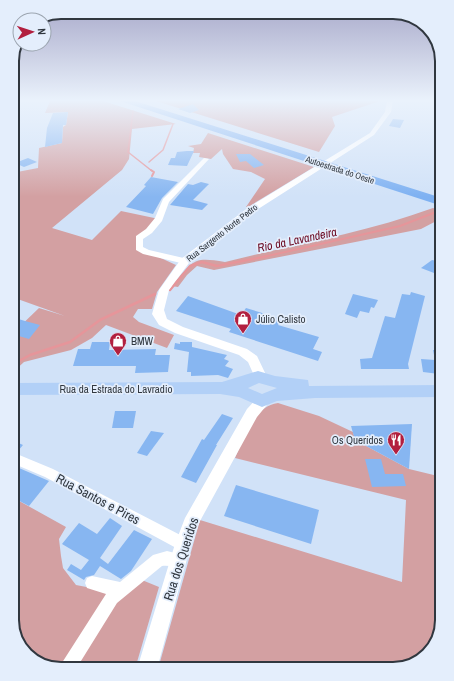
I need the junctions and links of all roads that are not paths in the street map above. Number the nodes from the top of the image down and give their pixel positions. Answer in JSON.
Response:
{"nodes":[{"id":1,"x":222,"y":133,"type":"edge"},
{"id":2,"x":238,"y":133,"type":"edge"},
{"id":3,"x":371,"y":133,"type":"edge"},
{"id":4,"x":206,"y":158,"type":"dead end"},
{"id":5,"x":435,"y":194,"type":"edge"},
{"id":6,"x":435,"y":200,"type":"edge"},
{"id":7,"x":185,"y":261,"type":"junction"},
{"id":8,"x":257,"y":388,"type":"junction"},
{"id":9,"x":19,"y":389,"type":"edge"},
{"id":10,"x":435,"y":391,"type":"edge"},
{"id":11,"x":19,"y":459,"type":"edge"},
{"id":12,"x":183,"y":544,"type":"junction"},
{"id":13,"x":178,"y":560,"type":"junction"},
{"id":14,"x":92,"y":583,"type":"dead end"},
{"id":15,"x":122,"y":590,"type":"junction"},
{"id":16,"x":71,"y":662,"type":"edge"},
{"id":17,"x":149,"y":662,"type":"edge"}],
"edges":[{"from":1,"to":6,"type":"highway","name":"Autoestrada do Oeste"},
{"from":2,"to":5,"type":"highway","name":"Autoestrada do Oeste"},
{"from":3,"to":7,"type":"street","name":"Rua Sargento Norte Pedro"},
{"from":4,"to":7,"type":"street"},
{"from":7,"to":8,"type":"street","name":"Rua Sargento Norte Pedro"},
{"from":8,"to":9,"type":"main road","name":"Rua da Estrada do Lavradio"},
{"from":8,"to":10,"type":"main road","name":"Rua da Estrada do Lavradio"},
{"from":8,"to":12,"type":"street","name":"Rua dos Queridos"},
{"from":11,"to":12,"type":"street","name":"Rua Santos e Pires"},
{"from":12,"to":13,"type":"street","name":"Rua dos Queridos"},
{"from":13,"to":15,"type":"street"},
{"from":13,"to":17,"type":"street","name":"Rua dos Queridos"},
{"from":14,"to":15,"type":"street"},
{"from":15,"to":16,"type":"street"}]}
